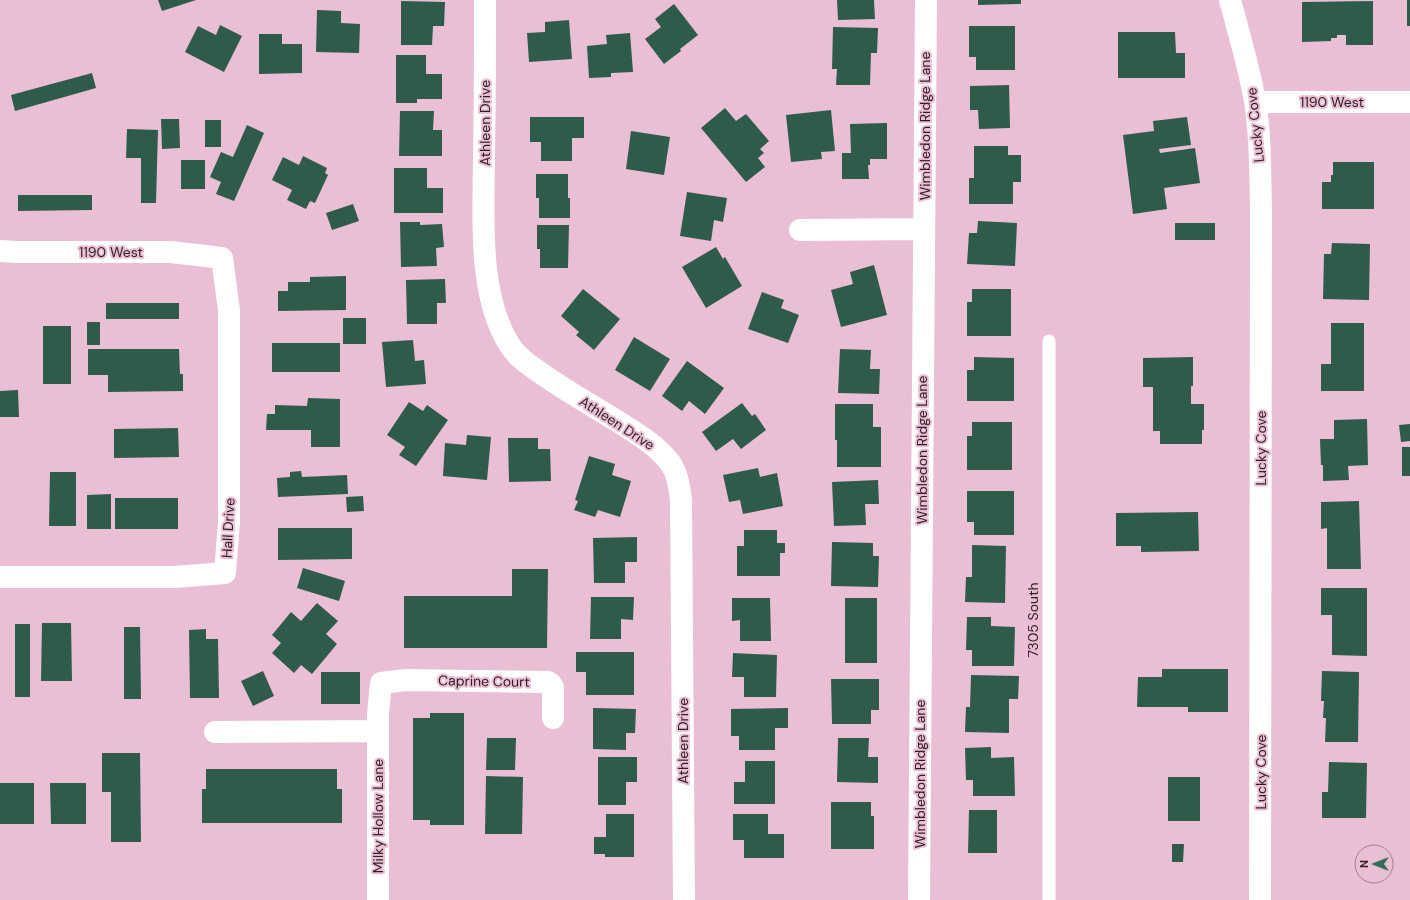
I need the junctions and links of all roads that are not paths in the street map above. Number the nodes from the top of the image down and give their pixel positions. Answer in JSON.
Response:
{"nodes":[{"id":1,"x":485,"y":0,"type":"edge"},
{"id":2,"x":926,"y":0,"type":"edge"},
{"id":3,"x":1230,"y":0,"type":"edge"},
{"id":4,"x":1255,"y":102,"type":"junction"},
{"id":5,"x":1410,"y":102,"type":"edge"},
{"id":6,"x":924,"y":229,"type":"junction"},
{"id":7,"x":800,"y":230,"type":"dead end"},
{"id":8,"x":0,"y":251,"type":"edge"},
{"id":9,"x":222,"y":258,"type":"joint"},
{"id":10,"x":1049,"y":341,"type":"dead end"},
{"id":11,"x":0,"y":577,"type":"edge"},
{"id":12,"x":381,"y":683,"type":"joint"},
{"id":13,"x":553,"y":718,"type":"dead end"},
{"id":14,"x":378,"y":731,"type":"junction"},
{"id":15,"x":215,"y":732,"type":"dead end"},
{"id":16,"x":378,"y":900,"type":"edge"},
{"id":17,"x":684,"y":900,"type":"edge"},
{"id":18,"x":919,"y":900,"type":"edge"},
{"id":19,"x":1049,"y":900,"type":"edge"},
{"id":20,"x":1260,"y":900,"type":"edge"}],
"edges":[{"from":1,"to":17,"type":"street","name":"Athleen Drive"},
{"from":2,"to":6,"type":"street","name":"Wimbledon Ridge Lane"},
{"from":3,"to":4,"type":"street","name":"Lucky Cove"},
{"from":4,"to":5,"type":"street","name":"1190 West"},
{"from":4,"to":20,"type":"street","name":"Lucky Cove"},
{"from":6,"to":7,"type":"street"},
{"from":6,"to":18,"type":"street","name":"Wimbledon Ridge Lane"},
{"from":8,"to":9,"type":"street","name":"1190 West"},
{"from":9,"to":11,"type":"street","name":"Hall Drive"},
{"from":10,"to":19,"type":"lane","name":"7305 South"},
{"from":12,"to":13,"type":"street","name":"Caprine Court"},
{"from":12,"to":14,"type":"street","name":"Milky Hollow Lane"},
{"from":14,"to":15,"type":"street"},
{"from":14,"to":16,"type":"street","name":"Milky Hollow Lane"}]}
